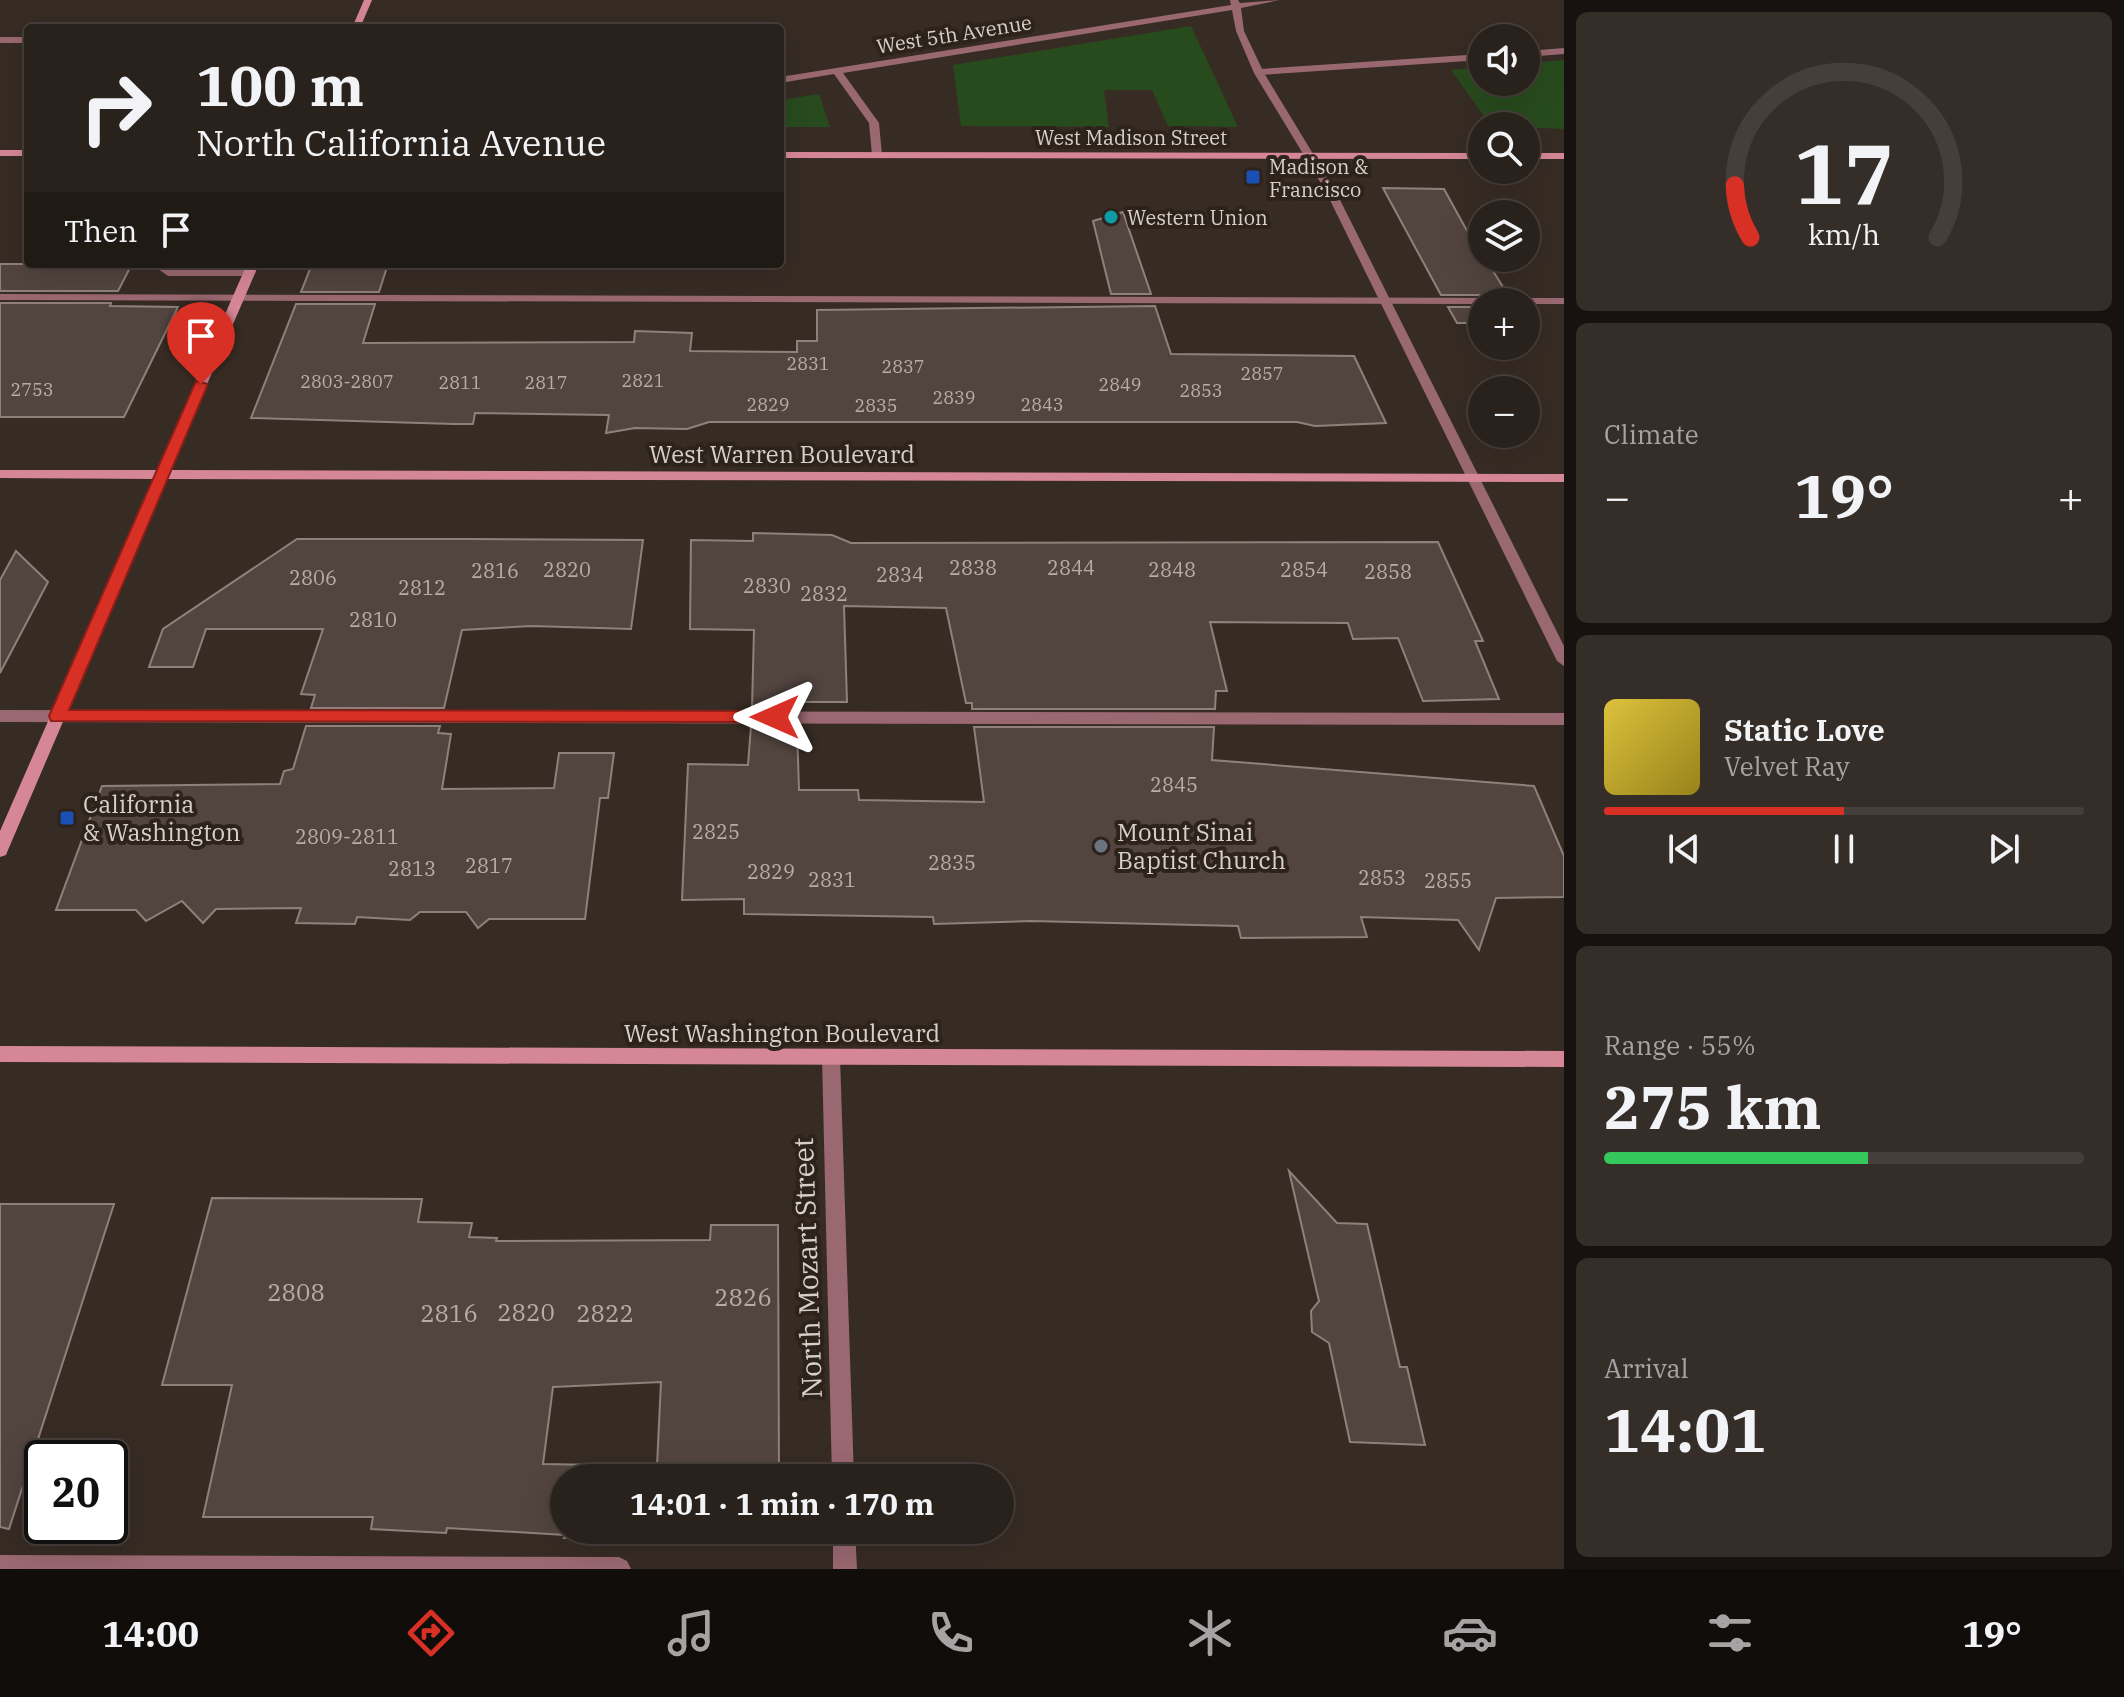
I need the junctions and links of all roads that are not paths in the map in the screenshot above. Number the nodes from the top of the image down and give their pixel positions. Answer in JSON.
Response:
{"nodes":[{"id":1,"x":368,"y":0,"type":"edge"},
{"id":2,"x":1276,"y":0,"type":"edge"},
{"id":3,"x":1236,"y":3,"type":"edge"},
{"id":4,"x":358,"y":24,"type":"edge"},
{"id":5,"x":0,"y":40,"type":"edge"},
{"id":6,"x":24,"y":40,"type":"edge"},
{"id":7,"x":1564,"y":51,"type":"edge"},
{"id":8,"x":1540,"y":53,"type":"edge"},
{"id":9,"x":1468,"y":58,"type":"edge"},
{"id":10,"x":837,"y":71,"type":"junction"},
{"id":11,"x":1260,"y":72,"type":"junction"},
{"id":12,"x":784,"y":79,"type":"edge"},
{"id":13,"x":0,"y":153,"type":"edge"},
{"id":14,"x":24,"y":153,"type":"edge"},
{"id":15,"x":784,"y":155,"type":"edge"},
{"id":16,"x":877,"y":155,"type":"junction"},
{"id":17,"x":1309,"y":156,"type":"junction"},
{"id":18,"x":1468,"y":156,"type":"edge"},
{"id":19,"x":1540,"y":156,"type":"edge"},
{"id":20,"x":1564,"y":156,"type":"edge"},
{"id":21,"x":162,"y":268,"type":"edge"},
{"id":22,"x":252,"y":268,"type":"edge"},
{"id":23,"x":0,"y":297,"type":"edge"},
{"id":24,"x":239,"y":297,"type":"junction"},
{"id":25,"x":1385,"y":300,"type":"junction"},
{"id":26,"x":1564,"y":301,"type":"edge"},
{"id":27,"x":0,"y":474,"type":"edge"},
{"id":28,"x":162,"y":475,"type":"junction"},
{"id":29,"x":1473,"y":478,"type":"junction"},
{"id":30,"x":1564,"y":478,"type":"edge"},
{"id":31,"x":1564,"y":661,"type":"edge"},
{"id":32,"x":0,"y":716,"type":"edge"},
{"id":33,"x":58,"y":716,"type":"junction"},
{"id":34,"x":1564,"y":719,"type":"edge"},
{"id":35,"x":0,"y":850,"type":"edge"},
{"id":36,"x":0,"y":1054,"type":"edge"},
{"id":37,"x":831,"y":1057,"type":"junction"},
{"id":38,"x":1564,"y":1059,"type":"edge"},
{"id":39,"x":843,"y":1464,"type":"edge"},
{"id":40,"x":844,"y":1544,"type":"edge"},
{"id":41,"x":0,"y":1567,"type":"edge"},
{"id":42,"x":299,"y":1569,"type":"edge"},
{"id":43,"x":619,"y":1569,"type":"edge"},
{"id":44,"x":845,"y":1569,"type":"edge"}],
"edges":[{"from":1,"to":4,"type":"street"},
{"from":2,"to":3,"type":"street","name":"West 5th Avenue"},
{"from":3,"to":10,"type":"street","name":"West 5th Avenue"},
{"from":3,"to":11,"type":"street"},
{"from":5,"to":6,"type":"street"},
{"from":7,"to":8,"type":"street"},
{"from":9,"to":11,"type":"street"},
{"from":10,"to":12,"type":"street","name":"West 5th Avenue"},
{"from":10,"to":16,"type":"street"},
{"from":11,"to":17,"type":"street"},
{"from":13,"to":14,"type":"street"},
{"from":15,"to":16,"type":"street","name":"West Madison Street"},
{"from":16,"to":17,"type":"street","name":"West Madison Street"},
{"from":17,"to":18,"type":"street","name":"West Madison Street"},
{"from":17,"to":25,"type":"street"},
{"from":19,"to":20,"type":"street"},
{"from":21,"to":22,"type":"street"},
{"from":22,"to":24,"type":"street"},
{"from":23,"to":24,"type":"street"},
{"from":24,"to":25,"type":"street"},
{"from":24,"to":28,"type":"street"},
{"from":25,"to":26,"type":"street"},
{"from":25,"to":29,"type":"street"},
{"from":27,"to":28,"type":"street","name":"West Warren Boulevard"},
{"from":28,"to":29,"type":"street","name":"West Warren Boulevard"},
{"from":28,"to":33,"type":"street"},
{"from":29,"to":30,"type":"street","name":"West Warren Boulevard"},
{"from":29,"to":31,"type":"street"},
{"from":32,"to":33,"type":"street"},
{"from":33,"to":34,"type":"street"},
{"from":33,"to":35,"type":"street"},
{"from":36,"to":37,"type":"street","name":"West Washington Boulevard"},
{"from":37,"to":38,"type":"street","name":"West Washington Boulevard"},
{"from":37,"to":39,"type":"street","name":"North Mozart Street"},
{"from":40,"to":44,"type":"street"},
{"from":41,"to":42,"type":"street"},
{"from":42,"to":43,"type":"street"}]}
